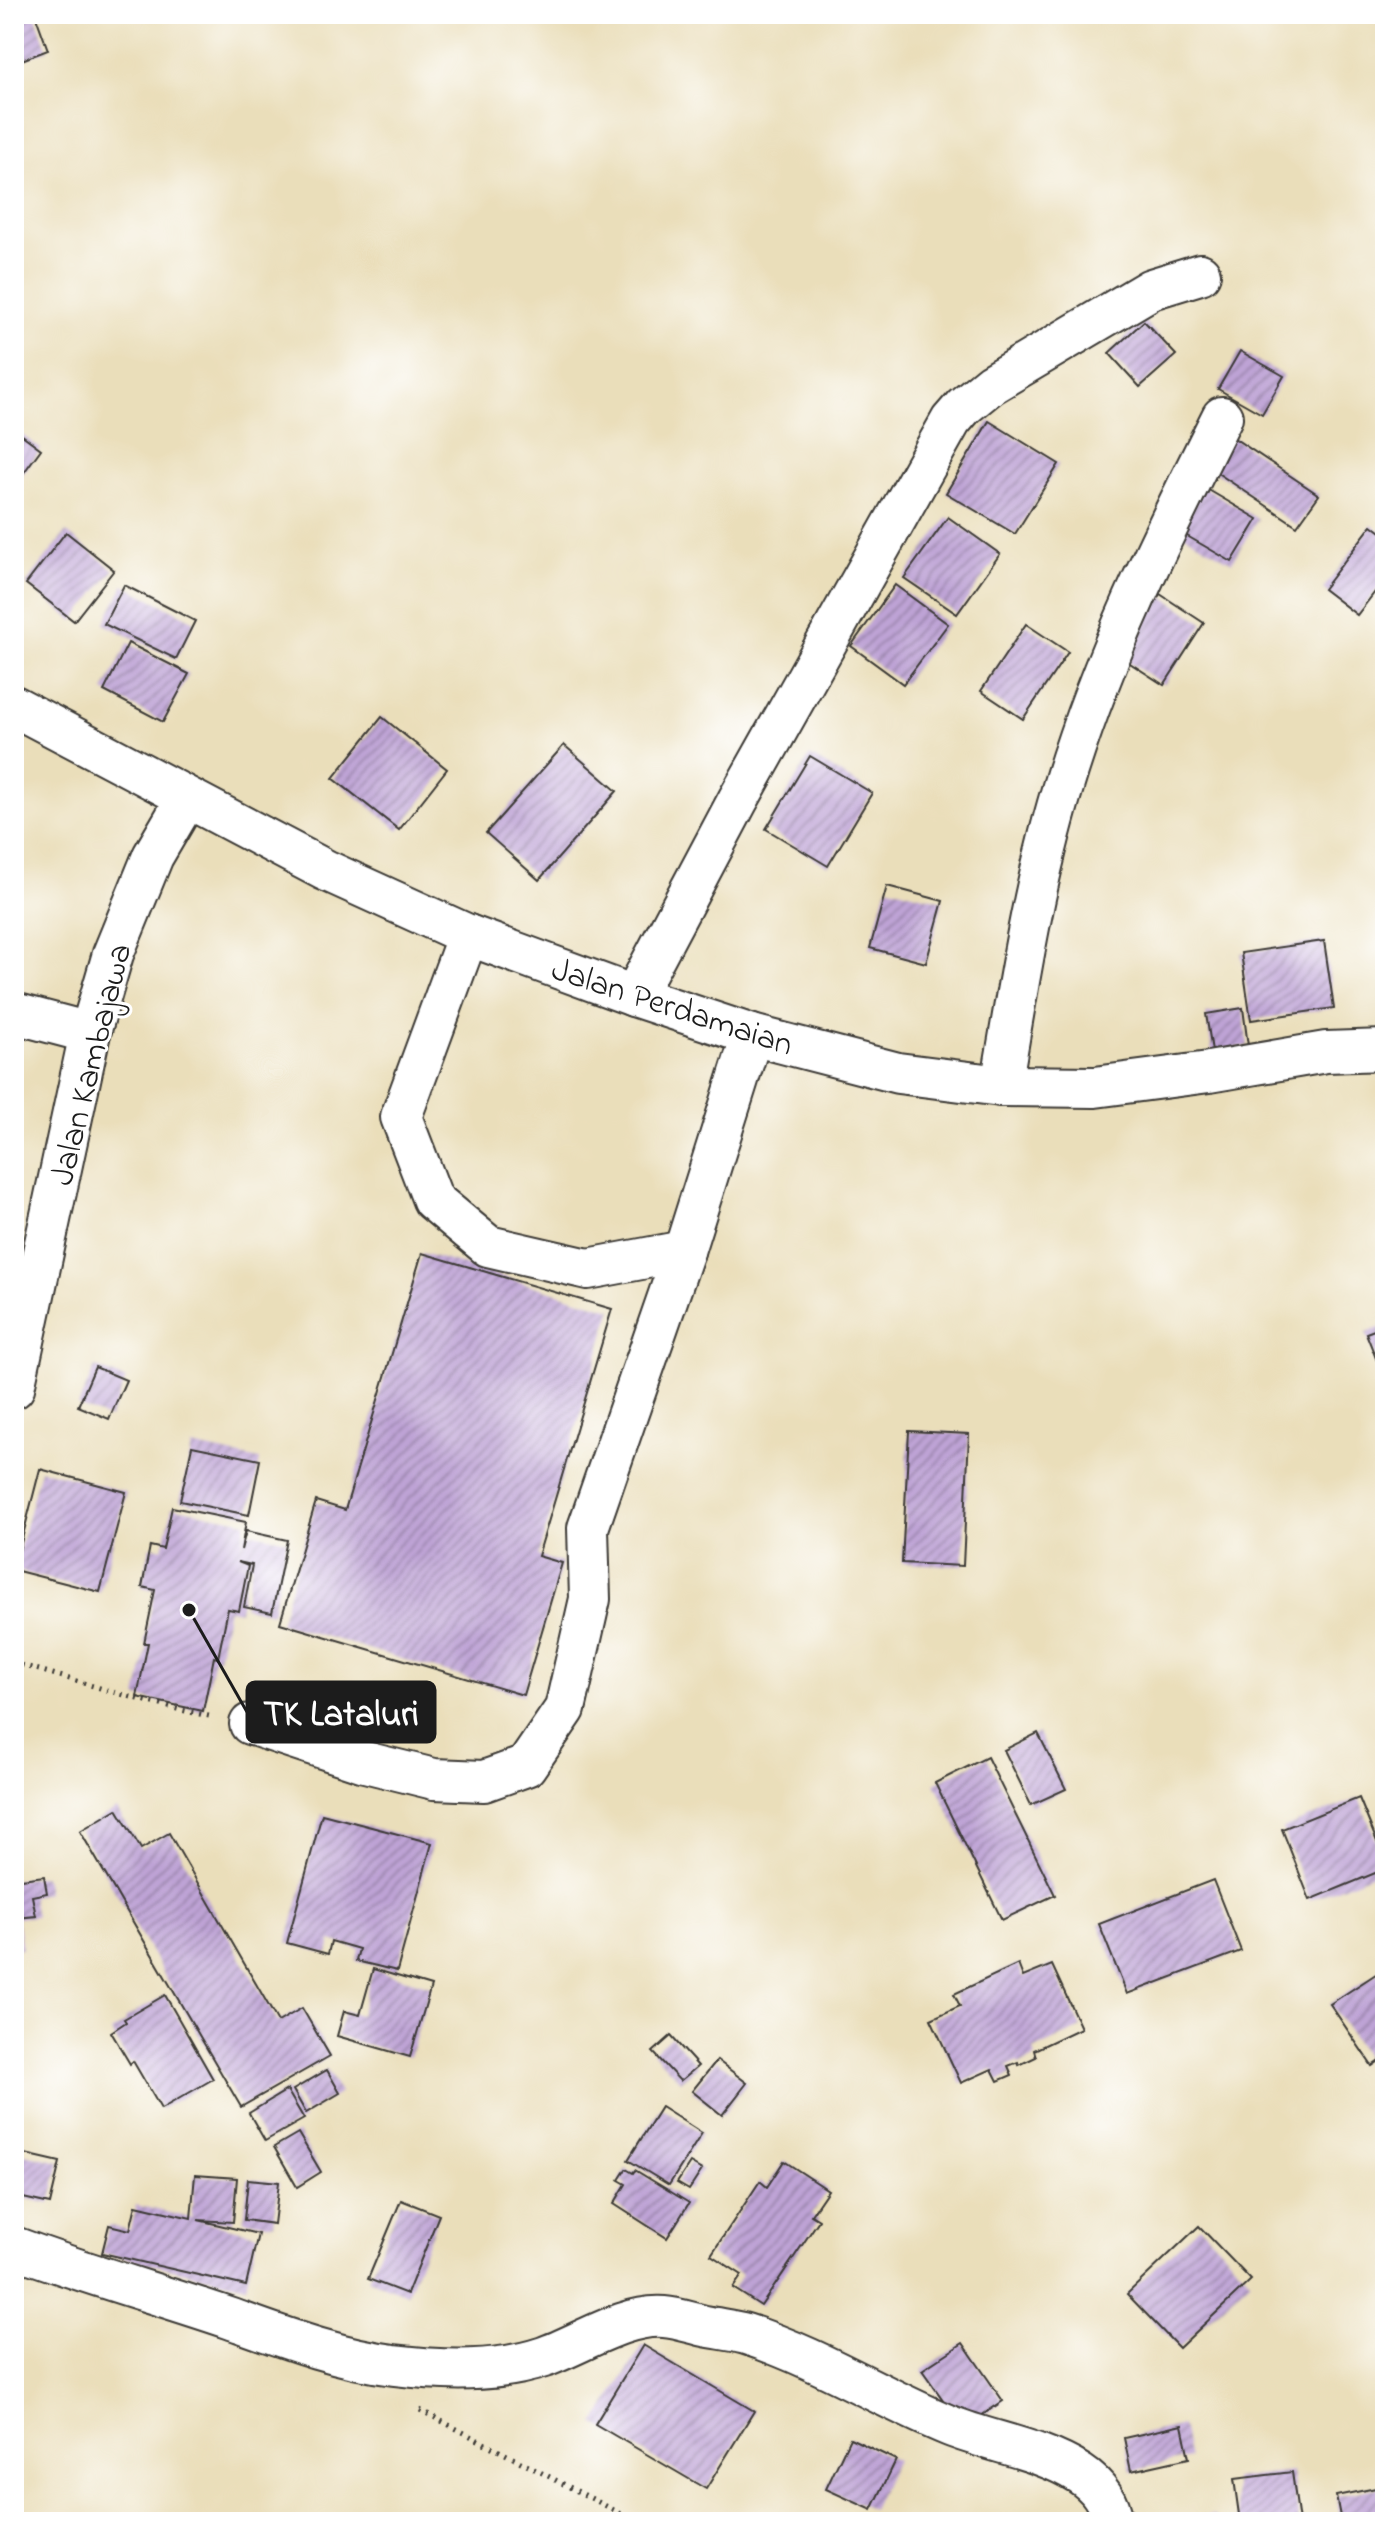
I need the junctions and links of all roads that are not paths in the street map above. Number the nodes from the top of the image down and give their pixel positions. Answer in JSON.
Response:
{"nodes":[{"id":1,"x":1200,"y":274,"type":"dead end"},
{"id":2,"x":1222,"y":417,"type":"dead end"},
{"id":3,"x":14,"y":706,"type":"edge"},
{"id":4,"x":187,"y":798,"type":"junction"},
{"id":5,"x":468,"y":935,"type":"junction"},
{"id":6,"x":634,"y":996,"type":"junction"},
{"id":7,"x":14,"y":1013,"type":"edge"},
{"id":8,"x":90,"y":1033,"type":"junction"},
{"id":9,"x":752,"y":1035,"type":"junction"},
{"id":10,"x":1385,"y":1050,"type":"edge"},
{"id":11,"x":1001,"y":1086,"type":"junction"},
{"id":12,"x":684,"y":1251,"type":"junction"},
{"id":13,"x":14,"y":1388,"type":"edge"},
{"id":14,"x":250,"y":1724,"type":"road end"},
{"id":15,"x":14,"y":2247,"type":"edge"},
{"id":16,"x":1112,"y":2522,"type":"edge"}],
"edges":[{"from":1,"to":6,"type":"street"},
{"from":2,"to":11,"type":"street"},
{"from":3,"to":4,"type":"street","name":"Jalan Perdamaian"},
{"from":4,"to":5,"type":"street","name":"Jalan Perdamaian"},
{"from":4,"to":8,"type":"street","name":"Jalan Kambajawa"},
{"from":5,"to":6,"type":"street","name":"Jalan Perdamaian"},
{"from":5,"to":12,"type":"street"},
{"from":6,"to":9,"type":"street","name":"Jalan Perdamaian"},
{"from":7,"to":8,"type":"street"},
{"from":8,"to":13,"type":"street","name":"Jalan Kambajawa"},
{"from":9,"to":11,"type":"street","name":"Jalan Perdamaian"},
{"from":9,"to":12,"type":"street"},
{"from":10,"to":11,"type":"street","name":"Jalan Perdamaian"},
{"from":12,"to":14,"type":"street"},
{"from":15,"to":16,"type":"street"}]}
